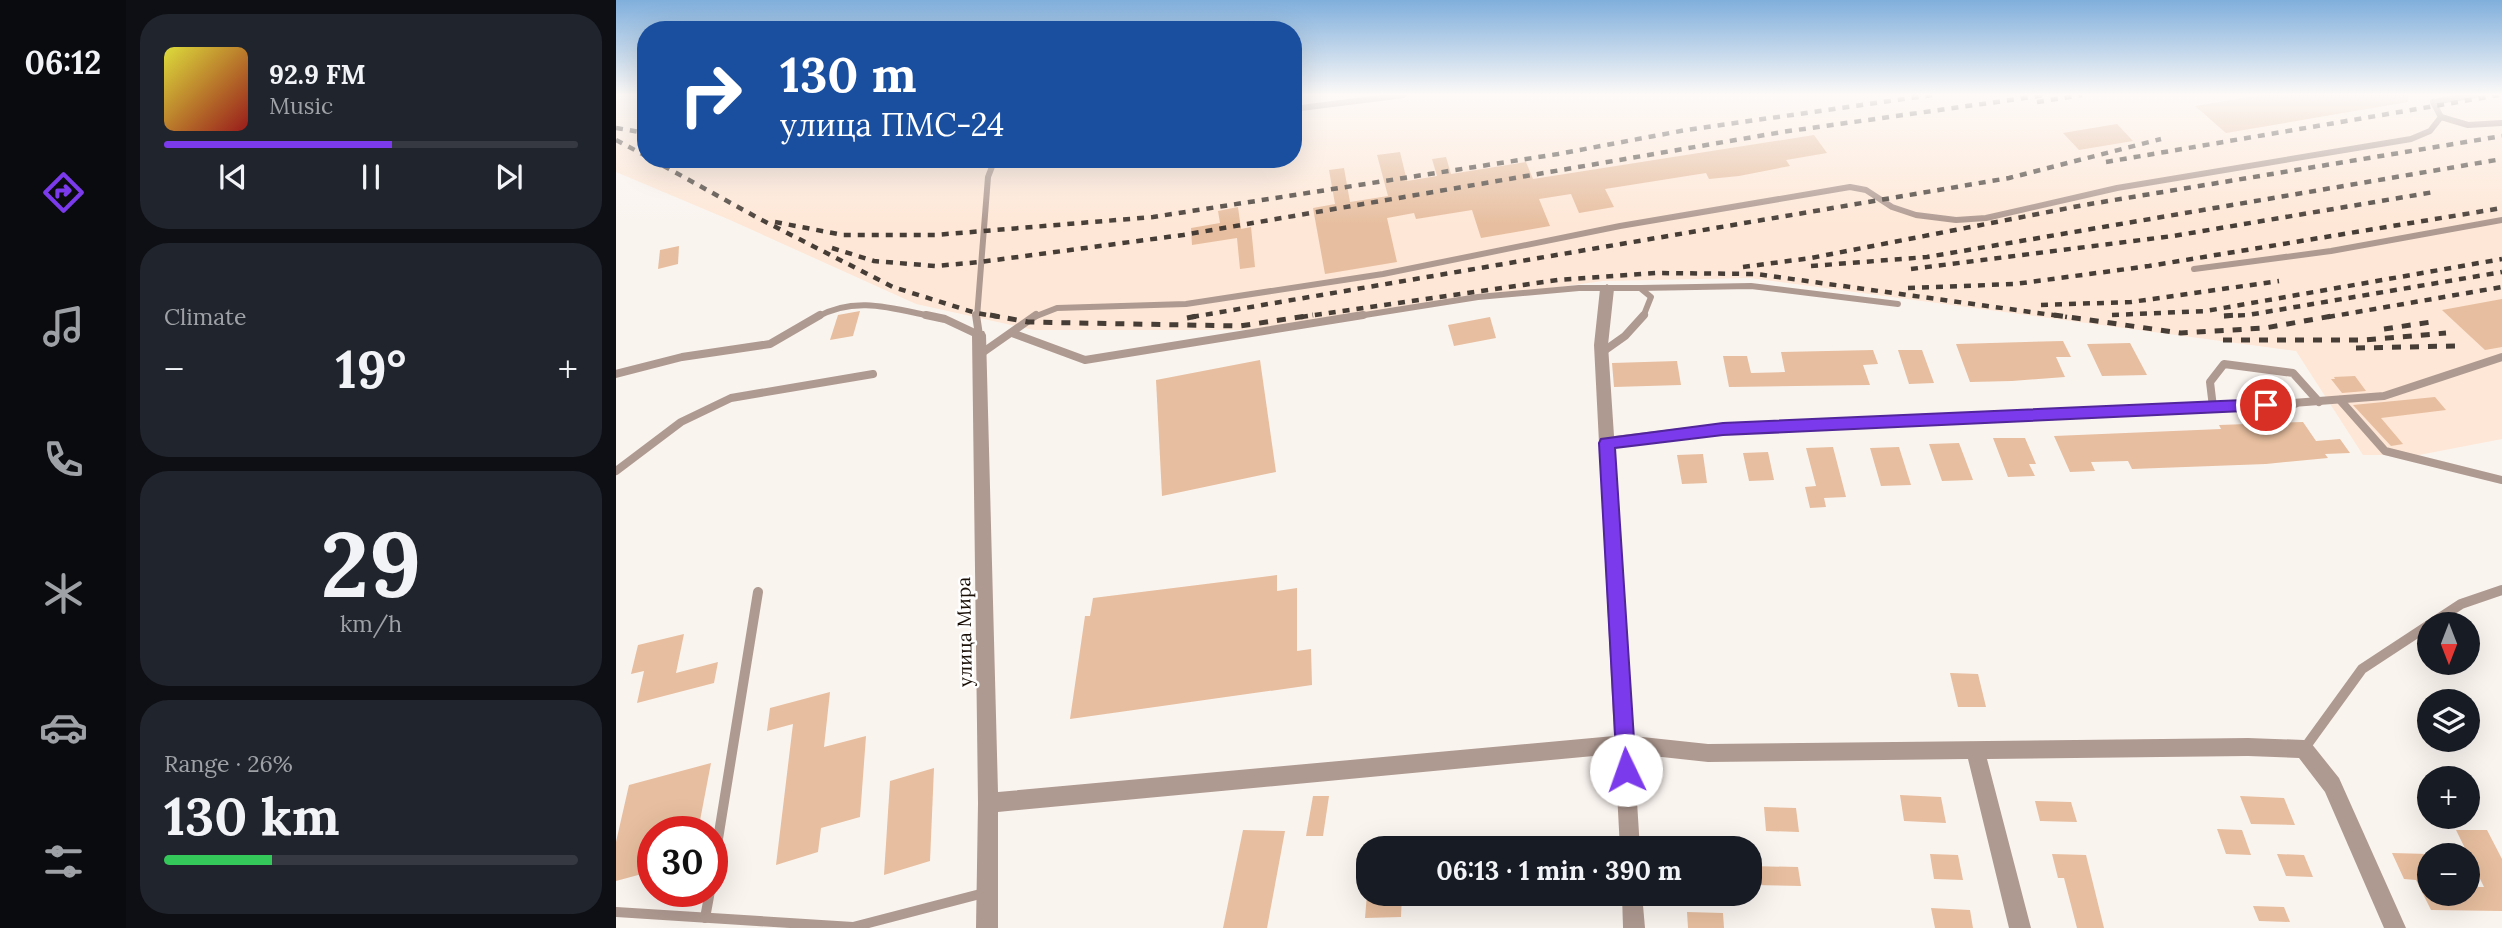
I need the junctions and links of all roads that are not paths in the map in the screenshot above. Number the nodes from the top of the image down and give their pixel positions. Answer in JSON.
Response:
{"nodes":[{"id":1,"x":2413,"y":138,"type":"edge"},
{"id":2,"x":992,"y":168,"type":"edge"},
{"id":3,"x":2502,"y":220,"type":"edge"},
{"id":4,"x":2194,"y":269,"type":"dead end"},
{"id":5,"x":1640,"y":288,"type":"junction"},
{"id":6,"x":1607,"y":289,"type":"junction"},
{"id":7,"x":1898,"y":304,"type":"dead end"},
{"id":8,"x":1012,"y":333,"type":"junction"},
{"id":9,"x":979,"y":335,"type":"junction"},
{"id":10,"x":1601,"y":353,"type":"junction"},
{"id":11,"x":979,"y":355,"type":"junction"},
{"id":12,"x":2502,"y":357,"type":"edge"},
{"id":13,"x":616,"y":374,"type":"edge"},
{"id":14,"x":873,"y":374,"type":"dead end"},
{"id":15,"x":2340,"y":400,"type":"junction"},
{"id":16,"x":2319,"y":402,"type":"junction"},
{"id":17,"x":2293,"y":403,"type":"joint"},
{"id":18,"x":2213,"y":407,"type":"junction"},
{"id":19,"x":1607,"y":443,"type":"junction"},
{"id":20,"x":616,"y":471,"type":"edge"},
{"id":21,"x":2502,"y":480,"type":"edge"},
{"id":22,"x":2502,"y":590,"type":"edge"},
{"id":23,"x":758,"y":592,"type":"dead end"},
{"id":24,"x":2449,"y":612,"type":"edge"},
{"id":25,"x":2417,"y":633,"type":"edge"},
{"id":26,"x":1625,"y":744,"type":"junction"},
{"id":27,"x":2304,"y":749,"type":"junction"},
{"id":28,"x":1976,"y":752,"type":"junction"},
{"id":29,"x":988,"y":803,"type":"junction"},
{"id":30,"x":722,"y":816,"type":"edge"},
{"id":31,"x":1629,"y":836,"type":"edge"},
{"id":32,"x":987,"y":892,"type":"junction"},
{"id":33,"x":1633,"y":906,"type":"edge"},
{"id":34,"x":707,"y":907,"type":"edge"},
{"id":35,"x":616,"y":912,"type":"edge"},
{"id":36,"x":705,"y":918,"type":"junction"},
{"id":37,"x":853,"y":927,"type":"edge"},
{"id":38,"x":987,"y":928,"type":"edge"},
{"id":39,"x":1634,"y":928,"type":"edge"},
{"id":40,"x":2020,"y":928,"type":"edge"},
{"id":41,"x":2395,"y":928,"type":"edge"}],
"edges":[{"from":1,"to":8,"type":"lane"},
{"from":2,"to":9,"type":"lane"},
{"from":3,"to":4,"type":"lane"},
{"from":5,"to":6,"type":"lane"},
{"from":5,"to":7,"type":"lane"},
{"from":5,"to":10,"type":"lane"},
{"from":6,"to":8,"type":"lane"},
{"from":6,"to":10,"type":"street"},
{"from":8,"to":11,"type":"lane"},
{"from":9,"to":11,"type":"street","name":"улица Мира"},
{"from":9,"to":13,"type":"lane"},
{"from":10,"to":19,"type":"street"},
{"from":11,"to":29,"type":"street","name":"улица Мира"},
{"from":12,"to":15,"type":"lane"},
{"from":14,"to":20,"type":"lane"},
{"from":15,"to":16,"type":"lane"},
{"from":15,"to":21,"type":"lane"},
{"from":16,"to":17,"type":"lane"},
{"from":16,"to":18,"type":"lane"},
{"from":17,"to":18,"type":"street"},
{"from":18,"to":19,"type":"street"},
{"from":19,"to":26,"type":"street"},
{"from":22,"to":24,"type":"lane"},
{"from":23,"to":30,"type":"lane"},
{"from":25,"to":27,"type":"lane"},
{"from":26,"to":28,"type":"street"},
{"from":26,"to":29,"type":"street"},
{"from":26,"to":31,"type":"street"},
{"from":27,"to":28,"type":"street"},
{"from":27,"to":41,"type":"street"},
{"from":28,"to":40,"type":"street"},
{"from":29,"to":32,"type":"street","name":"улица Мира"},
{"from":32,"to":37,"type":"lane"},
{"from":32,"to":38,"type":"street","name":"улица Мира"},
{"from":33,"to":39,"type":"street"},
{"from":34,"to":36,"type":"lane"},
{"from":35,"to":36,"type":"lane"},
{"from":36,"to":37,"type":"lane"}]}
